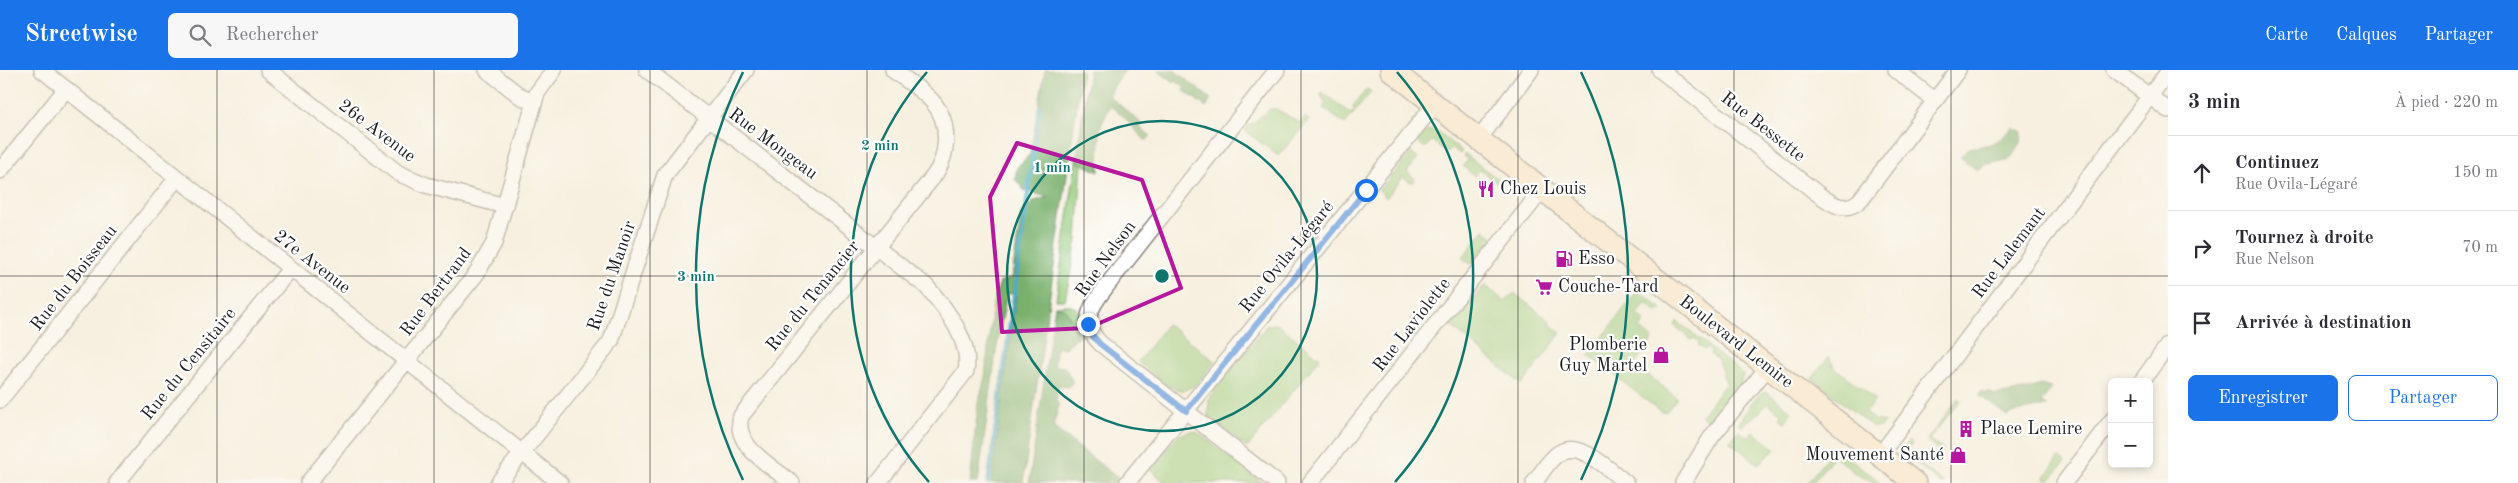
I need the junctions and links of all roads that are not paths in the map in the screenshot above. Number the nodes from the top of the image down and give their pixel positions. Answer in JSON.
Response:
{"nodes":[{"id":1,"x":42,"y":70,"type":"edge"},
{"id":2,"x":268,"y":70,"type":"edge"},
{"id":3,"x":486,"y":70,"type":"edge"},
{"id":4,"x":554,"y":70,"type":"edge"},
{"id":5,"x":647,"y":70,"type":"edge"},
{"id":6,"x":746,"y":70,"type":"edge"},
{"id":7,"x":893,"y":70,"type":"edge"},
{"id":8,"x":1277,"y":70,"type":"edge"},
{"id":9,"x":1391,"y":70,"type":"edge"},
{"id":10,"x":1531,"y":70,"type":"edge"},
{"id":11,"x":1660,"y":70,"type":"edge"},
{"id":12,"x":1896,"y":70,"type":"edge"},
{"id":13,"x":1958,"y":70,"type":"edge"},
{"id":14,"x":2114,"y":70,"type":"edge"},
{"id":15,"x":2168,"y":72,"type":"edge"},
{"id":16,"x":66,"y":89,"type":"junction"},
{"id":17,"x":2150,"y":97,"type":"junction"},
{"id":18,"x":1934,"y":100,"type":"junction"},
{"id":19,"x":534,"y":103,"type":"junction"},
{"id":20,"x":1435,"y":104,"type":"junction"},
{"id":21,"x":2168,"y":110,"type":"edge"},
{"id":22,"x":708,"y":118,"type":"junction"},
{"id":23,"x":1479,"y":138,"type":"junction"},
{"id":24,"x":0,"y":171,"type":"edge"},
{"id":25,"x":177,"y":178,"type":"junction"},
{"id":26,"x":1543,"y":189,"type":"junction"},
{"id":27,"x":505,"y":206,"type":"junction"},
{"id":28,"x":877,"y":248,"type":"junction"},
{"id":29,"x":290,"y":269,"type":"junction"},
{"id":30,"x":2168,"y":346,"type":"edge"},
{"id":31,"x":406,"y":361,"type":"junction"},
{"id":32,"x":1768,"y":367,"type":"junction"},
{"id":33,"x":2144,"y":378,"type":"edge"},
{"id":34,"x":0,"y":400,"type":"edge"},
{"id":35,"x":1186,"y":411,"type":"junction"},
{"id":36,"x":2110,"y":423,"type":"edge"},
{"id":37,"x":521,"y":453,"type":"junction"},
{"id":38,"x":1880,"y":455,"type":"junction"},
{"id":39,"x":117,"y":483,"type":"edge"},
{"id":40,"x":308,"y":483,"type":"edge"},
{"id":41,"x":498,"y":483,"type":"edge"},
{"id":42,"x":560,"y":483,"type":"edge"},
{"id":43,"x":792,"y":483,"type":"edge"},
{"id":44,"x":878,"y":483,"type":"edge"},
{"id":45,"x":1127,"y":483,"type":"edge"},
{"id":46,"x":1277,"y":483,"type":"edge"},
{"id":47,"x":1310,"y":483,"type":"edge"},
{"id":48,"x":1534,"y":483,"type":"edge"},
{"id":49,"x":1626,"y":483,"type":"edge"},
{"id":50,"x":1683,"y":483,"type":"edge"},
{"id":51,"x":1915,"y":483,"type":"edge"},
{"id":52,"x":2064,"y":483,"type":"edge"}],
"edges":[{"from":1,"to":16,"type":"street","name":"27e Avenue"},
{"from":2,"to":27,"type":"street","name":"26e Avenue"},
{"from":3,"to":19,"type":"street"},
{"from":4,"to":19,"type":"street","name":"Rue Bertrand"},
{"from":5,"to":22,"type":"street","name":"Rue Mongeau"},
{"from":6,"to":22,"type":"street","name":"Rue du Manoir"},
{"from":7,"to":28,"type":"street"},
{"from":8,"to":35,"type":"street","name":"Rue Nelson"},
{"from":9,"to":20,"type":"main road","name":"Boulevard Lemire"},
{"from":10,"to":23,"type":"street"},
{"from":11,"to":18,"type":"street","name":"Rue Bessette"},
{"from":12,"to":18,"type":"street"},
{"from":13,"to":18,"type":"street"},
{"from":14,"to":17,"type":"street"},
{"from":15,"to":17,"type":"street","name":"Rue Lalemant"},
{"from":16,"to":24,"type":"street"},
{"from":16,"to":25,"type":"street","name":"27e Avenue"},
{"from":17,"to":21,"type":"street"},
{"from":17,"to":38,"type":"street","name":"Rue Lalemant"},
{"from":19,"to":27,"type":"street","name":"Rue Bertrand"},
{"from":20,"to":23,"type":"main road","name":"Boulevard Lemire"},
{"from":20,"to":35,"type":"street","name":"Rue Ovila-Légaré"},
{"from":22,"to":28,"type":"street","name":"Rue Mongeau"},
{"from":22,"to":37,"type":"street","name":"Rue du Manoir"},
{"from":23,"to":26,"type":"main road","name":"Boulevard Lemire"},
{"from":25,"to":29,"type":"street","name":"27e Avenue"},
{"from":25,"to":34,"type":"street","name":"Rue du Boisseau"},
{"from":26,"to":32,"type":"main road","name":"Boulevard Lemire"},
{"from":26,"to":47,"type":"street","name":"Rue Laviolette"},
{"from":27,"to":31,"type":"street","name":"Rue Bertrand"},
{"from":28,"to":43,"type":"street","name":"Rue du Tenancier"},
{"from":28,"to":44,"type":"street","name":"Rue du Tenancier"},
{"from":29,"to":31,"type":"street","name":"27e Avenue"},
{"from":29,"to":39,"type":"street","name":"Rue du Censitaire"},
{"from":30,"to":33,"type":"street"},
{"from":31,"to":37,"type":"street","name":"27e Avenue"},
{"from":31,"to":40,"type":"street","name":"Rue Bertrand"},
{"from":32,"to":38,"type":"main road","name":"Boulevard Lemire"},
{"from":32,"to":50,"type":"street"},
{"from":35,"to":45,"type":"street","name":"Rue Ovila-Légaré"},
{"from":35,"to":46,"type":"street","name":"Rue Nelson"},
{"from":36,"to":52,"type":"street"},
{"from":37,"to":41,"type":"street","name":"Rue du Manoir"},
{"from":37,"to":42,"type":"street","name":"27e Avenue"},
{"from":38,"to":51,"type":"main road","name":"Boulevard Lemire"},
{"from":48,"to":49,"type":"street"}]}
